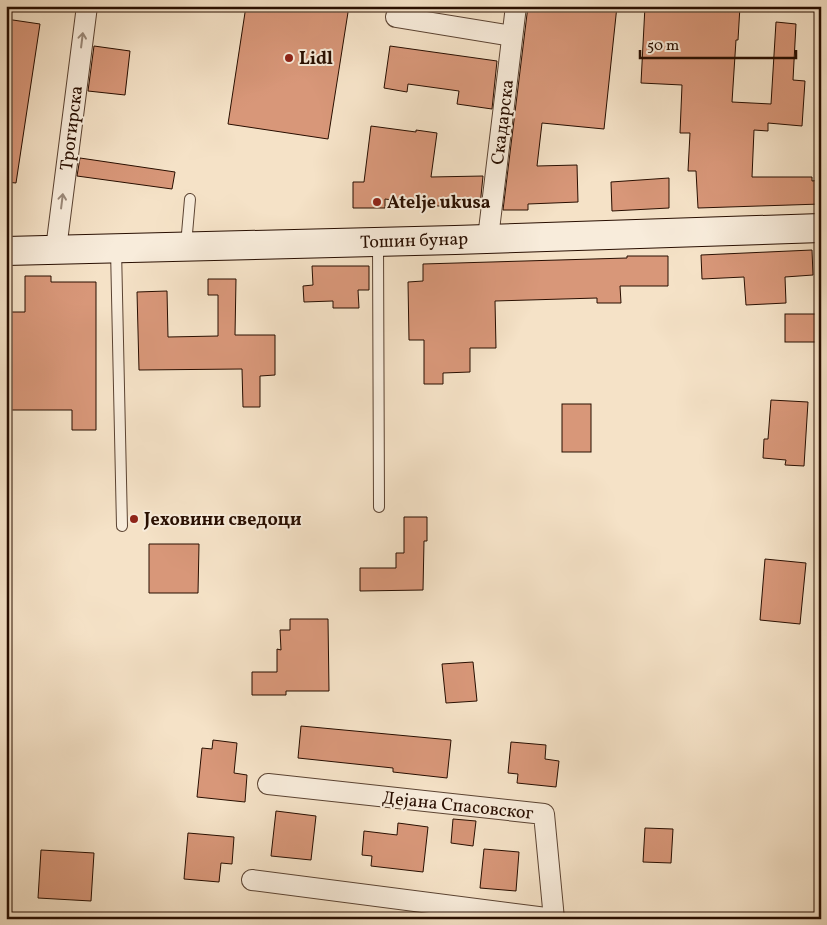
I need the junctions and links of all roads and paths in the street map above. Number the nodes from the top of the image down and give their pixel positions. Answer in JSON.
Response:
{"nodes":[{"id":1,"x":87,"y":6,"type":"edge"},
{"id":2,"x":516,"y":6,"type":"edge"},
{"id":3,"x":396,"y":18,"type":"dead end"},
{"id":4,"x":512,"y":36,"type":"junction"},
{"id":5,"x":190,"y":199,"type":"dead end"},
{"id":6,"x":821,"y":228,"type":"edge"},
{"id":7,"x":488,"y":238,"type":"junction"},
{"id":8,"x":378,"y":241,"type":"junction"},
{"id":9,"x":186,"y":246,"type":"junction"},
{"id":10,"x":116,"y":248,"type":"junction"},
{"id":11,"x":56,"y":250,"type":"junction"},
{"id":12,"x":6,"y":251,"type":"edge"},
{"id":13,"x":379,"y":507,"type":"dead end"},
{"id":14,"x":122,"y":526,"type":"dead end"},
{"id":15,"x":268,"y":784,"type":"dead end"},
{"id":16,"x":252,"y":880,"type":"dead end"},
{"id":17,"x":554,"y":919,"type":"edge"}],
"edges":[{"from":11,"to":1,"type":"street","name":"Трогирска","one_way":true},
{"from":2,"to":4,"type":"street","name":"Скадарска"},
{"from":3,"to":4,"type":"street"},
{"from":4,"to":7,"type":"street","name":"Скадарска"},
{"from":5,"to":9,"type":"lane"},
{"from":6,"to":7,"type":"main road","name":"Тошин бунар"},
{"from":7,"to":8,"type":"main road","name":"Тошин бунар"},
{"from":8,"to":9,"type":"main road","name":"Тошин бунар"},
{"from":8,"to":13,"type":"lane"},
{"from":9,"to":10,"type":"main road","name":"Тошин бунар"},
{"from":10,"to":11,"type":"main road","name":"Тошин бунар"},
{"from":10,"to":14,"type":"lane"},
{"from":11,"to":12,"type":"main road","name":"Тошин бунар"},
{"from":15,"to":17,"type":"street","name":"Дејана Спасовског"},
{"from":16,"to":17,"type":"street"}]}
